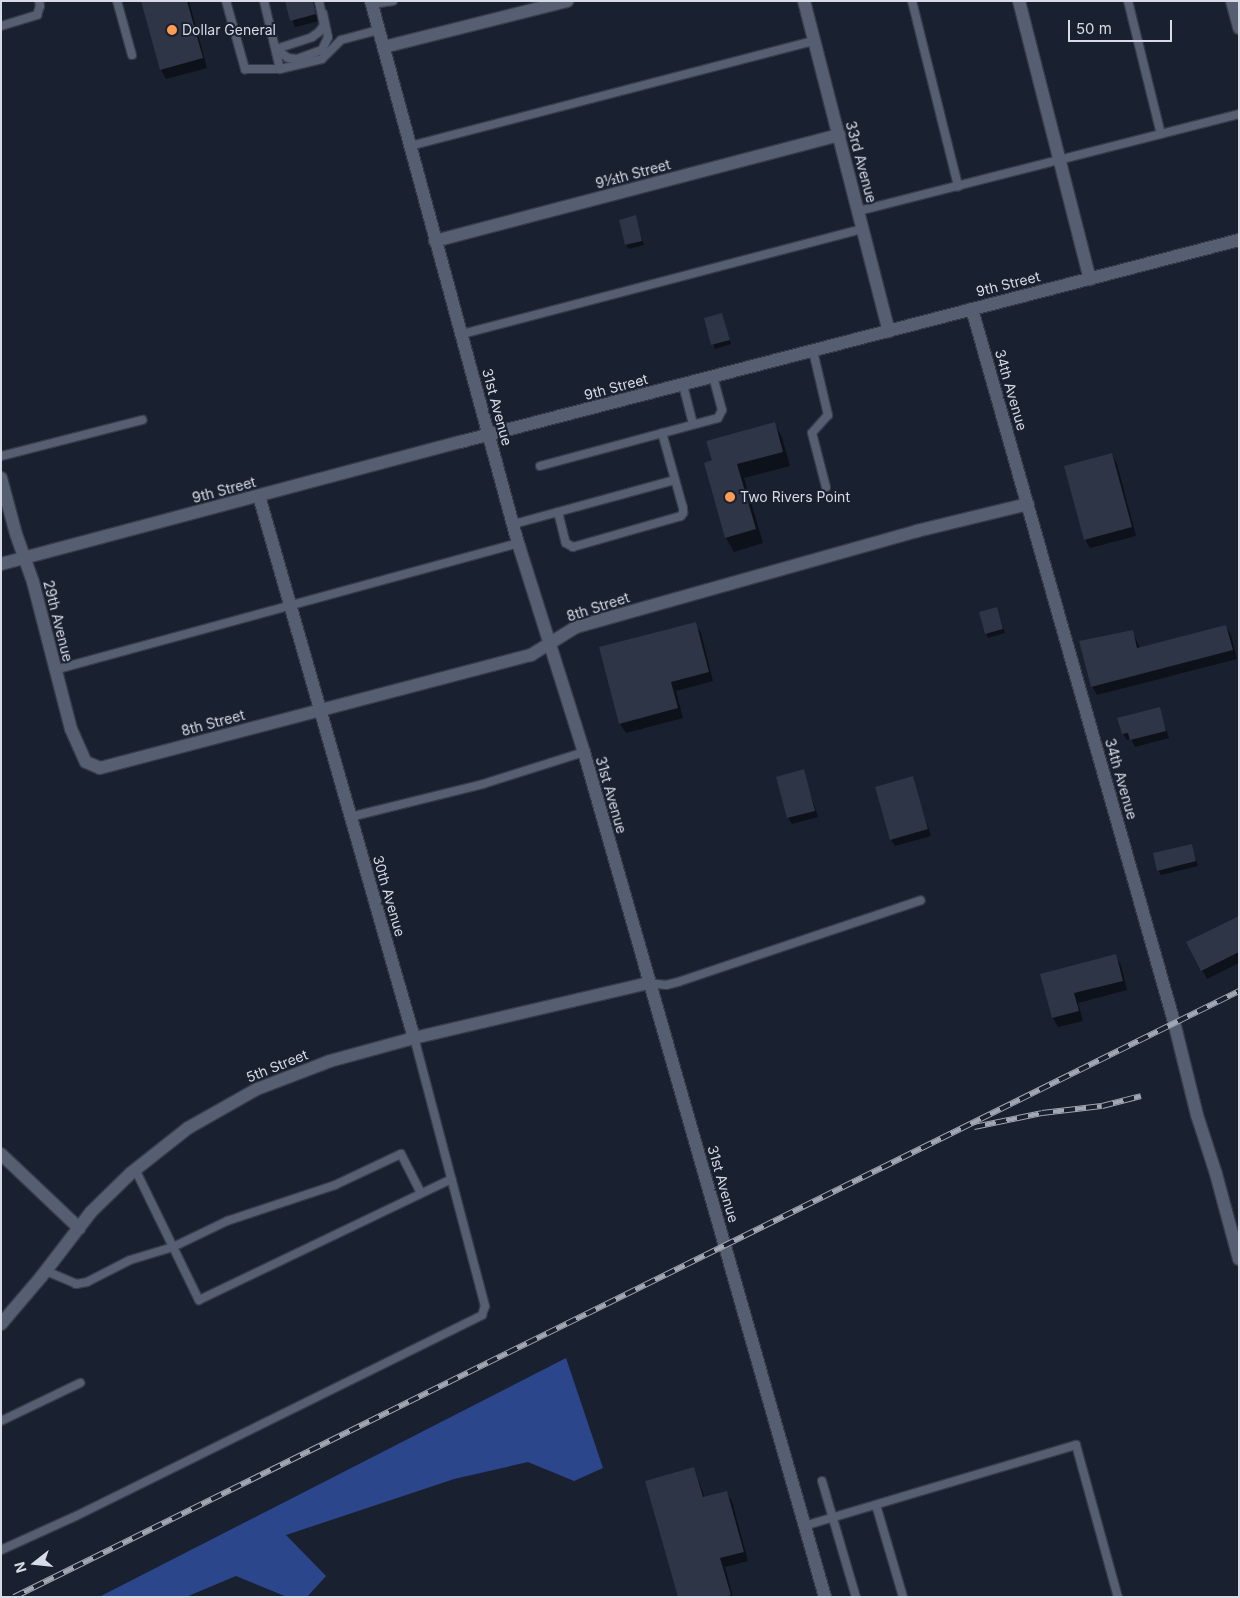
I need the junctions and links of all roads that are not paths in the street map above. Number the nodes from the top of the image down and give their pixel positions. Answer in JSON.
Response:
{"nodes":[{"id":1,"x":39,"y":1,"type":"edge"},
{"id":2,"x":117,"y":1,"type":"edge"},
{"id":3,"x":226,"y":1,"type":"edge"},
{"id":4,"x":264,"y":1,"type":"edge"},
{"id":5,"x":319,"y":1,"type":"edge"},
{"id":6,"x":392,"y":1,"type":"edge"},
{"id":7,"x":804,"y":1,"type":"edge"},
{"id":8,"x":912,"y":1,"type":"edge"},
{"id":9,"x":1019,"y":1,"type":"edge"},
{"id":10,"x":1128,"y":1,"type":"edge"},
{"id":11,"x":1232,"y":1,"type":"edge"},
{"id":12,"x":371,"y":2,"type":"edge"},
{"id":13,"x":559,"y":2,"type":"edge"},
{"id":14,"x":323,"y":14,"type":"junction"},
{"id":15,"x":1,"y":26,"type":"edge"},
{"id":16,"x":1239,"y":28,"type":"edge"},
{"id":17,"x":379,"y":30,"type":"junction"},
{"id":18,"x":814,"y":41,"type":"junction"},
{"id":19,"x":384,"y":47,"type":"junction"},
{"id":20,"x":276,"y":49,"type":"junction"},
{"id":21,"x":132,"y":55,"type":"dead end"},
{"id":22,"x":280,"y":70,"type":"junction"},
{"id":23,"x":1239,"y":114,"type":"edge"},
{"id":24,"x":1161,"y":134,"type":"junction"},
{"id":25,"x":839,"y":136,"type":"junction"},
{"id":26,"x":410,"y":146,"type":"junction"},
{"id":27,"x":1060,"y":160,"type":"junction"},
{"id":28,"x":958,"y":186,"type":"junction"},
{"id":29,"x":859,"y":211,"type":"junction"},
{"id":30,"x":863,"y":230,"type":"junction"},
{"id":31,"x":1239,"y":240,"type":"edge"},
{"id":32,"x":435,"y":241,"type":"junction"},
{"id":33,"x":1090,"y":279,"type":"junction"},
{"id":34,"x":972,"y":309,"type":"junction"},
{"id":35,"x":889,"y":331,"type":"junction"},
{"id":36,"x":462,"y":334,"type":"junction"},
{"id":37,"x":813,"y":351,"type":"junction"},
{"id":38,"x":713,"y":377,"type":"junction"},
{"id":39,"x":683,"y":385,"type":"junction"},
{"id":40,"x":142,"y":420,"type":"dead end"},
{"id":41,"x":693,"y":424,"type":"junction"},
{"id":42,"x":662,"y":433,"type":"junction"},
{"id":43,"x":488,"y":436,"type":"junction"},
{"id":44,"x":1,"y":456,"type":"edge"},
{"id":45,"x":540,"y":466,"type":"dead end"},
{"id":46,"x":1,"y":478,"type":"edge"},
{"id":47,"x":675,"y":480,"type":"junction"},
{"id":48,"x":826,"y":487,"type":"dead end"},
{"id":49,"x":259,"y":496,"type":"junction"},
{"id":50,"x":1028,"y":504,"type":"junction"},
{"id":51,"x":558,"y":512,"type":"junction"},
{"id":52,"x":514,"y":524,"type":"junction"},
{"id":53,"x":518,"y":543,"type":"junction"},
{"id":54,"x":25,"y":558,"type":"junction"},
{"id":55,"x":1,"y":564,"type":"edge"},
{"id":56,"x":290,"y":604,"type":"junction"},
{"id":57,"x":550,"y":643,"type":"junction"},
{"id":58,"x":54,"y":670,"type":"junction"},
{"id":59,"x":320,"y":710,"type":"junction"},
{"id":60,"x":584,"y":752,"type":"junction"},
{"id":61,"x":94,"y":766,"type":"joint"},
{"id":62,"x":350,"y":817,"type":"junction"},
{"id":63,"x":921,"y":900,"type":"dead end"},
{"id":64,"x":649,"y":983,"type":"junction"},
{"id":65,"x":414,"y":1038,"type":"junction"},
{"id":66,"x":1,"y":1154,"type":"edge"},
{"id":67,"x":135,"y":1169,"type":"junction"},
{"id":68,"x":452,"y":1179,"type":"junction"},
{"id":69,"x":421,"y":1193,"type":"junction"},
{"id":70,"x":79,"y":1228,"type":"junction"},
{"id":71,"x":173,"y":1247,"type":"junction"},
{"id":72,"x":1239,"y":1259,"type":"edge"},
{"id":73,"x":46,"y":1271,"type":"junction"},
{"id":74,"x":1,"y":1324,"type":"edge"},
{"id":75,"x":80,"y":1383,"type":"dead end"},
{"id":76,"x":1,"y":1421,"type":"edge"},
{"id":77,"x":822,"y":1480,"type":"dead end"},
{"id":78,"x":876,"y":1505,"type":"junction"},
{"id":79,"x":833,"y":1517,"type":"junction"},
{"id":80,"x":804,"y":1526,"type":"junction"},
{"id":81,"x":1,"y":1550,"type":"edge"},
{"id":82,"x":825,"y":1597,"type":"edge"},
{"id":83,"x":856,"y":1597,"type":"edge"},
{"id":84,"x":903,"y":1597,"type":"edge"},
{"id":85,"x":1118,"y":1597,"type":"edge"}],
"edges":[{"from":1,"to":15,"type":"lane"},
{"from":2,"to":21,"type":"lane"},
{"from":3,"to":22,"type":"lane"},
{"from":4,"to":20,"type":"lane"},
{"from":5,"to":14,"type":"lane"},
{"from":6,"to":12,"type":"lane"},
{"from":7,"to":18,"type":"street","name":"33rd Avenue"},
{"from":8,"to":28,"type":"lane"},
{"from":9,"to":27,"type":"street"},
{"from":10,"to":24,"type":"lane"},
{"from":11,"to":16,"type":"street"},
{"from":12,"to":17,"type":"street","name":"31st Avenue"},
{"from":13,"to":19,"type":"street"},
{"from":14,"to":20,"type":"lane"},
{"from":14,"to":20,"type":"lane"},
{"from":17,"to":19,"type":"street","name":"31st Avenue"},
{"from":17,"to":22,"type":"lane"},
{"from":18,"to":25,"type":"street","name":"33rd Avenue"},
{"from":18,"to":26,"type":"lane"},
{"from":19,"to":26,"type":"street","name":"31st Avenue"},
{"from":20,"to":22,"type":"lane"},
{"from":23,"to":24,"type":"lane"},
{"from":24,"to":27,"type":"lane"},
{"from":25,"to":29,"type":"street","name":"33rd Avenue"},
{"from":25,"to":32,"type":"street","name":"9½th Street"},
{"from":26,"to":32,"type":"street","name":"31st Avenue"},
{"from":27,"to":28,"type":"lane"},
{"from":27,"to":33,"type":"street"},
{"from":28,"to":29,"type":"lane"},
{"from":29,"to":30,"type":"street","name":"33rd Avenue"},
{"from":30,"to":35,"type":"street","name":"33rd Avenue"},
{"from":30,"to":36,"type":"lane"},
{"from":31,"to":33,"type":"street","name":"9th Street"},
{"from":32,"to":36,"type":"street","name":"31st Avenue"},
{"from":33,"to":34,"type":"street","name":"9th Street"},
{"from":34,"to":35,"type":"street","name":"9th Street"},
{"from":34,"to":50,"type":"street","name":"34th Avenue"},
{"from":35,"to":37,"type":"street","name":"9th Street"},
{"from":36,"to":43,"type":"street","name":"31st Avenue"},
{"from":37,"to":38,"type":"street","name":"9th Street"},
{"from":37,"to":48,"type":"lane"},
{"from":38,"to":39,"type":"street","name":"9th Street"},
{"from":38,"to":41,"type":"lane"},
{"from":39,"to":41,"type":"lane"},
{"from":39,"to":43,"type":"street","name":"9th Street"},
{"from":40,"to":44,"type":"lane"},
{"from":41,"to":42,"type":"lane"},
{"from":42,"to":45,"type":"lane"},
{"from":42,"to":47,"type":"lane"},
{"from":43,"to":49,"type":"street","name":"9th Street"},
{"from":43,"to":52,"type":"street","name":"31st Avenue"},
{"from":46,"to":54,"type":"street","name":"29th Avenue"},
{"from":47,"to":51,"type":"lane"},
{"from":47,"to":51,"type":"lane"},
{"from":49,"to":54,"type":"street","name":"9th Street"},
{"from":49,"to":56,"type":"street","name":"30th Avenue"},
{"from":50,"to":57,"type":"street","name":"8th Street"},
{"from":50,"to":72,"type":"street","name":"34th Avenue"},
{"from":51,"to":52,"type":"lane"},
{"from":52,"to":53,"type":"street","name":"31st Avenue"},
{"from":53,"to":56,"type":"lane"},
{"from":53,"to":57,"type":"street","name":"31st Avenue"},
{"from":54,"to":55,"type":"street","name":"9th Street"},
{"from":54,"to":58,"type":"street","name":"29th Avenue"},
{"from":56,"to":58,"type":"lane"},
{"from":56,"to":59,"type":"street","name":"30th Avenue"},
{"from":57,"to":59,"type":"street","name":"8th Street"},
{"from":57,"to":60,"type":"street","name":"31st Avenue"},
{"from":58,"to":61,"type":"street","name":"29th Avenue"},
{"from":59,"to":61,"type":"street","name":"8th Street"},
{"from":59,"to":62,"type":"street","name":"30th Avenue"},
{"from":60,"to":62,"type":"lane"},
{"from":60,"to":64,"type":"street","name":"31st Avenue"},
{"from":62,"to":65,"type":"street","name":"30th Avenue"},
{"from":63,"to":64,"type":"lane"},
{"from":64,"to":65,"type":"street","name":"5th Street"},
{"from":64,"to":80,"type":"street","name":"31st Avenue"},
{"from":65,"to":67,"type":"street","name":"5th Street"},
{"from":65,"to":68,"type":"lane","name":"30th Avenue"},
{"from":66,"to":70,"type":"street"},
{"from":67,"to":70,"type":"street","name":"5th Street"},
{"from":67,"to":71,"type":"lane"},
{"from":68,"to":69,"type":"lane"},
{"from":68,"to":81,"type":"lane","name":"30th Avenue"},
{"from":69,"to":71,"type":"lane"},
{"from":69,"to":71,"type":"lane"},
{"from":70,"to":73,"type":"street","name":"5th Street"},
{"from":71,"to":73,"type":"lane"},
{"from":73,"to":74,"type":"street","name":"5th Street"},
{"from":75,"to":76,"type":"lane"},
{"from":77,"to":79,"type":"lane"},
{"from":78,"to":79,"type":"lane"},
{"from":78,"to":84,"type":"lane"},
{"from":78,"to":85,"type":"lane"},
{"from":79,"to":80,"type":"lane"},
{"from":79,"to":83,"type":"lane"},
{"from":80,"to":82,"type":"street","name":"31st Avenue"}]}
